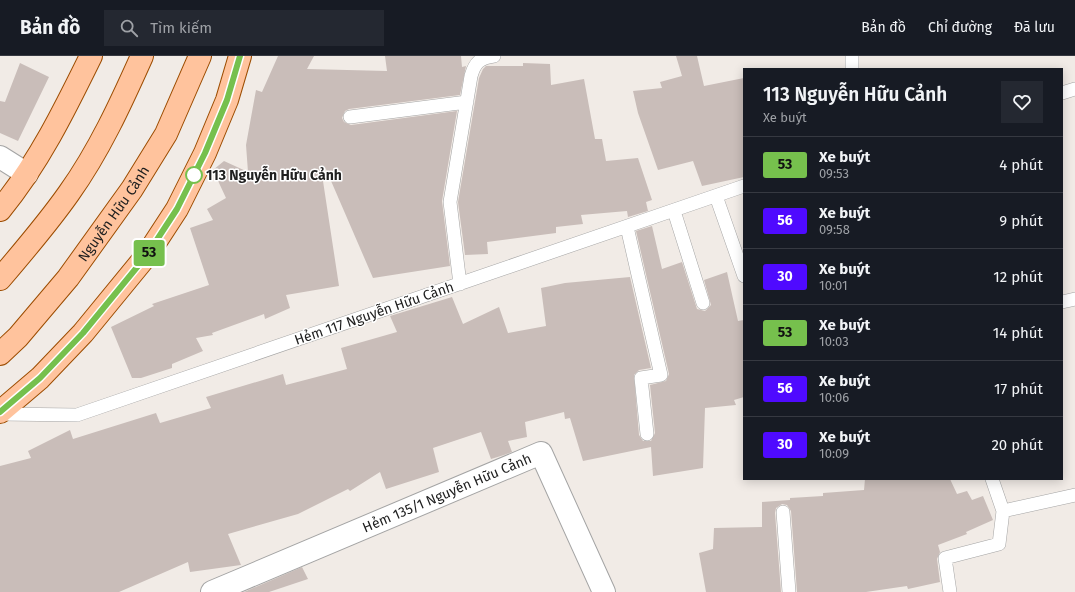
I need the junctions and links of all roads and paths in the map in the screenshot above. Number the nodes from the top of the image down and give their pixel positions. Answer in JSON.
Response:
{"nodes":[{"id":1,"x":91,"y":56,"type":"edge"},
{"id":2,"x":142,"y":56,"type":"edge"},
{"id":3,"x":200,"y":56,"type":"edge"},
{"id":4,"x":240,"y":56,"type":"edge"},
{"id":5,"x":494,"y":56,"type":"edge"},
{"id":6,"x":852,"y":56,"type":"edge"},
{"id":7,"x":852,"y":68,"type":"edge"},
{"id":8,"x":1075,"y":89,"type":"edge"},
{"id":9,"x":1063,"y":93,"type":"edge"},
{"id":10,"x":466,"y":102,"type":"junction"},
{"id":11,"x":350,"y":117,"type":"dead end"},
{"id":12,"x":0,"y":157,"type":"edge"},
{"id":13,"x":27,"y":174,"type":"junction"},
{"id":14,"x":743,"y":186,"type":"edge"},
{"id":15,"x":716,"y":196,"type":"junction"},
{"id":16,"x":0,"y":210,"type":"edge"},
{"id":17,"x":674,"y":211,"type":"junction"},
{"id":18,"x":627,"y":227,"type":"junction"},
{"id":19,"x":743,"y":273,"type":"edge"},
{"id":20,"x":0,"y":278,"type":"edge"},
{"id":21,"x":460,"y":284,"type":"junction"},
{"id":22,"x":1075,"y":300,"type":"edge"},
{"id":23,"x":703,"y":302,"type":"dead end"},
{"id":24,"x":1063,"y":302,"type":"edge"},
{"id":25,"x":0,"y":354,"type":"edge"},
{"id":26,"x":0,"y":413,"type":"edge"},
{"id":27,"x":647,"y":434,"type":"dead end"},
{"id":28,"x":992,"y":480,"type":"edge"},
{"id":29,"x":1075,"y":495,"type":"edge"},
{"id":30,"x":1003,"y":511,"type":"junction"},
{"id":31,"x":783,"y":512,"type":"dead end"},
{"id":32,"x":212,"y":592,"type":"edge"},
{"id":33,"x":604,"y":592,"type":"edge"},
{"id":34,"x":789,"y":592,"type":"edge"},
{"id":35,"x":950,"y":592,"type":"edge"}],
"edges":[{"from":1,"to":13,"type":"main road"},
{"from":2,"to":20,"type":"main road"},
{"from":3,"to":25,"type":"main road","name":"Nguyễn Hữu Cảnh"},
{"from":4,"to":26,"type":"main road"},
{"from":5,"to":10,"type":"lane"},
{"from":6,"to":7,"type":"lane"},
{"from":8,"to":9,"type":"lane"},
{"from":10,"to":11,"type":"lane"},
{"from":10,"to":21,"type":"lane"},
{"from":12,"to":13,"type":"street"},
{"from":13,"to":16,"type":"main road"},
{"from":14,"to":15,"type":"lane","name":"Hẻm 117 Nguyễn Hữu Cảnh"},
{"from":15,"to":17,"type":"lane","name":"Hẻm 117 Nguyễn Hữu Cảnh"},
{"from":15,"to":19,"type":"lane"},
{"from":17,"to":18,"type":"lane","name":"Hẻm 117 Nguyễn Hữu Cảnh"},
{"from":17,"to":23,"type":"lane"},
{"from":18,"to":21,"type":"lane","name":"Hẻm 117 Nguyễn Hữu Cảnh"},
{"from":18,"to":27,"type":"lane"},
{"from":21,"to":26,"type":"lane","name":"Hẻm 117 Nguyễn Hữu Cảnh"},
{"from":22,"to":24,"type":"lane"},
{"from":28,"to":30,"type":"lane"},
{"from":29,"to":30,"type":"lane"},
{"from":30,"to":35,"type":"lane"},
{"from":31,"to":34,"type":"lane"},
{"from":32,"to":33,"type":"street","name":"Hẻm 135/1 Nguyễn Hữu Cảnh"}]}
